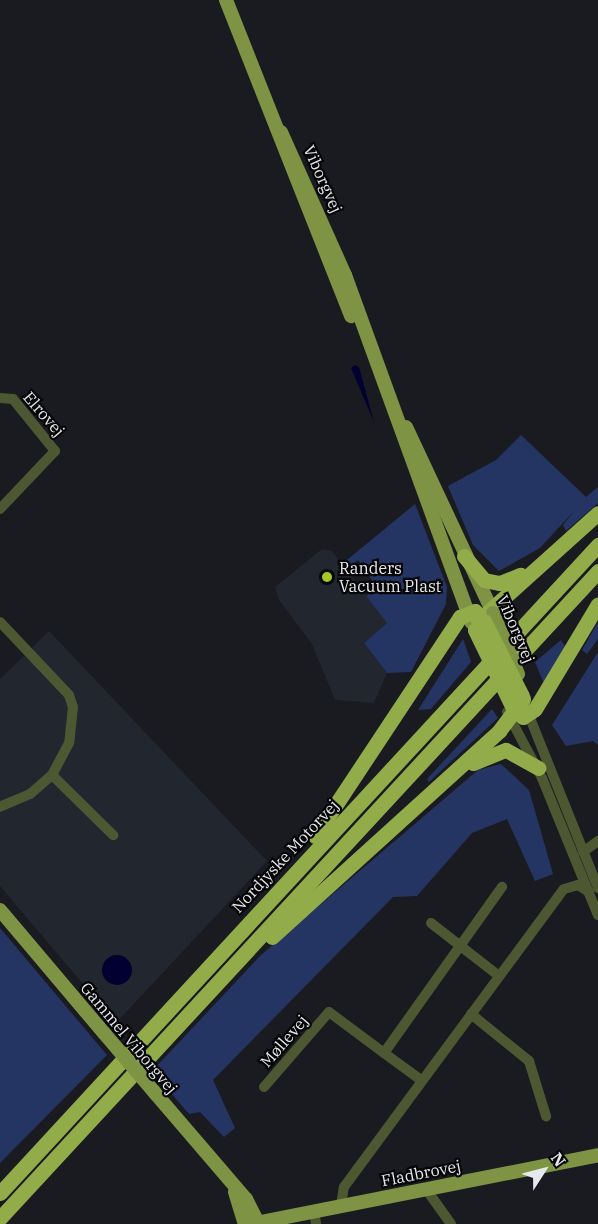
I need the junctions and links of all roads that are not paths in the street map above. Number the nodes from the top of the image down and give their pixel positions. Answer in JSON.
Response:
{"nodes":[{"id":1,"x":226,"y":0,"type":"edge"},
{"id":2,"x":387,"y":391,"type":"junction"},
{"id":3,"x":0,"y":398,"type":"edge"},
{"id":4,"x":0,"y":509,"type":"edge"},
{"id":5,"x":598,"y":513,"type":"edge"},
{"id":6,"x":598,"y":545,"type":"edge"},
{"id":7,"x":464,"y":556,"type":"junction"},
{"id":8,"x":541,"y":563,"type":"junction"},
{"id":9,"x":598,"y":571,"type":"edge"},
{"id":10,"x":598,"y":604,"type":"edge"},
{"id":11,"x":482,"y":617,"type":"junction"},
{"id":12,"x":0,"y":622,"type":"edge"},
{"id":13,"x":517,"y":709,"type":"junction"},
{"id":14,"x":538,"y":768,"type":"junction"},
{"id":15,"x":52,"y":775,"type":"junction"},
{"id":16,"x":427,"y":797,"type":"junction"},
{"id":17,"x":0,"y":807,"type":"edge"},
{"id":18,"x":112,"y":835,"type":"dead end"},
{"id":19,"x":598,"y":841,"type":"edge"},
{"id":20,"x":583,"y":852,"type":"junction"},
{"id":21,"x":502,"y":887,"type":"dead end"},
{"id":22,"x":593,"y":890,"type":"edge"},
{"id":23,"x":0,"y":910,"type":"edge"},
{"id":24,"x":598,"y":915,"type":"edge"},
{"id":25,"x":431,"y":923,"type":"dead end"},
{"id":26,"x":462,"y":947,"type":"junction"},
{"id":27,"x":499,"y":976,"type":"junction"},
{"id":28,"x":471,"y":1014,"type":"junction"},
{"id":29,"x":138,"y":1041,"type":"junction"},
{"id":30,"x":384,"y":1053,"type":"junction"},
{"id":31,"x":421,"y":1080,"type":"junction"},
{"id":32,"x":123,"y":1084,"type":"junction"},
{"id":33,"x":264,"y":1087,"type":"dead end"},
{"id":34,"x":546,"y":1116,"type":"dead end"},
{"id":35,"x":598,"y":1155,"type":"edge"},
{"id":36,"x":426,"y":1189,"type":"junction"},
{"id":37,"x":0,"y":1193,"type":"edge"},
{"id":38,"x":341,"y":1205,"type":"junction"},
{"id":39,"x":0,"y":1218,"type":"edge"},
{"id":40,"x":310,"y":1218,"type":"edge"},
{"id":41,"x":251,"y":1224,"type":"edge"},
{"id":42,"x":451,"y":1224,"type":"edge"}],
"edges":[{"from":1,"to":2,"type":"main road","name":"Viborgvej"},
{"from":2,"to":7,"type":"main road","name":"Viborgvej"},
{"from":2,"to":11,"type":"main road","name":"Viborgvej"},
{"from":3,"to":4,"type":"street","name":"Elrovej"},
{"from":5,"to":8,"type":"highway"},
{"from":6,"to":29,"type":"highway","name":"Nordjyske Motorvej"},
{"from":7,"to":8,"type":"highway"},
{"from":7,"to":11,"type":"main road","name":"Viborgvej"},
{"from":8,"to":11,"type":"highway"},
{"from":9,"to":32,"type":"highway"},
{"from":10,"to":13,"type":"highway"},
{"from":11,"to":13,"type":"highway","bridge":true},
{"from":11,"to":13,"type":"main road","name":"Viborgvej","bridge":true},
{"from":11,"to":29,"type":"highway"},
{"from":12,"to":15,"type":"street"},
{"from":13,"to":14,"type":"street","name":"Viborgvej"},
{"from":13,"to":16,"type":"highway"},
{"from":13,"to":20,"type":"street","name":"Viborgvej"},
{"from":14,"to":16,"type":"highway"},
{"from":14,"to":22,"type":"street","name":"Viborgvej"},
{"from":15,"to":17,"type":"street"},
{"from":15,"to":18,"type":"street"},
{"from":16,"to":32,"type":"highway"},
{"from":19,"to":20,"type":"street"},
{"from":20,"to":22,"type":"street","name":"Viborgvej"},
{"from":21,"to":26,"type":"street"},
{"from":22,"to":24,"type":"street","name":"Viborgvej"},
{"from":22,"to":27,"type":"street"},
{"from":23,"to":41,"type":"main road","name":"Gammel Viborgvej","bridge":true},
{"from":25,"to":26,"type":"street"},
{"from":26,"to":27,"type":"street"},
{"from":26,"to":30,"type":"street"},
{"from":27,"to":28,"type":"street"},
{"from":28,"to":31,"type":"street"},
{"from":28,"to":34,"type":"street"},
{"from":29,"to":37,"type":"highway","name":"Nordjyske Motorvej"},
{"from":30,"to":31,"type":"street","name":"Møllevej"},
{"from":30,"to":33,"type":"street","name":"Møllevej"},
{"from":31,"to":38,"type":"street"},
{"from":32,"to":39,"type":"highway"},
{"from":35,"to":36,"type":"main road","name":"Fladbrovej"},
{"from":36,"to":38,"type":"main road","name":"Fladbrovej"},
{"from":36,"to":42,"type":"street"},
{"from":38,"to":40,"type":"main road","name":"Fladbrovej"},
{"from":40,"to":41,"type":"main road","name":"Fladbrovej"}]}
